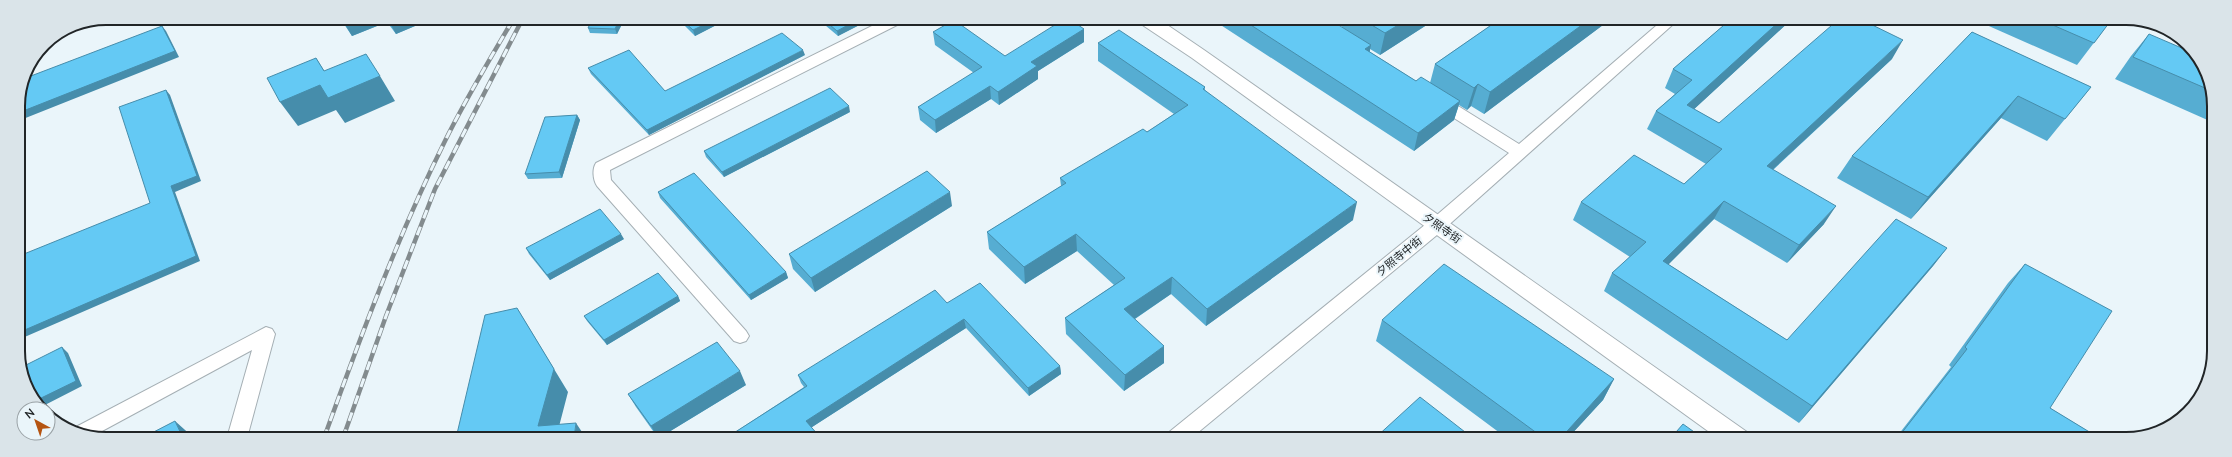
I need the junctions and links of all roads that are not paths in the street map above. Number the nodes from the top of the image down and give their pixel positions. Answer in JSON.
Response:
{"nodes":[{"id":1,"x":886,"y":25,"type":"edge"},
{"id":2,"x":1154,"y":25,"type":"edge"},
{"id":3,"x":1665,"y":25,"type":"edge"},
{"id":4,"x":1426,"y":94,"type":"edge"},
{"id":5,"x":1520,"y":152,"type":"junction"},
{"id":6,"x":1437,"y":225,"type":"junction"},
{"id":7,"x":740,"y":336,"type":"dead end"},
{"id":8,"x":87,"y":429,"type":"edge"},
{"id":9,"x":239,"y":432,"type":"edge"},
{"id":10,"x":1182,"y":432,"type":"edge"},
{"id":11,"x":1728,"y":432,"type":"edge"}],
"edges":[{"from":1,"to":7,"type":"street"},
{"from":2,"to":6,"type":"street","name":"夕照寺街"},
{"from":3,"to":5,"type":"street","name":"夕照寺中街"},
{"from":4,"to":5,"type":"street"},
{"from":5,"to":6,"type":"street","name":"夕照寺中街"},
{"from":6,"to":10,"type":"street","name":"夕照寺中街"},
{"from":6,"to":11,"type":"street","name":"夕照寺街"},
{"from":8,"to":9,"type":"street"}]}
